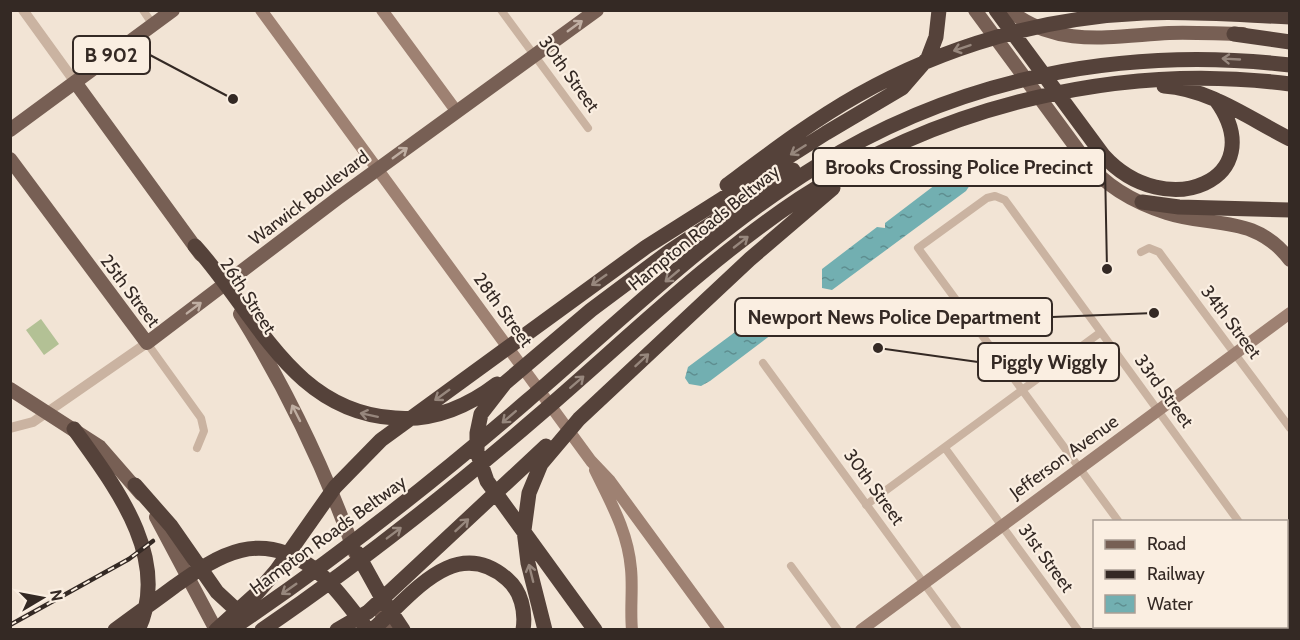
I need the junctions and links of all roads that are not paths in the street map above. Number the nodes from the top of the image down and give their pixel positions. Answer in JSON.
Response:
{"nodes":[{"id":1,"x":23,"y":10,"type":"edge"},
{"id":2,"x":143,"y":10,"type":"edge"},
{"id":3,"x":174,"y":10,"type":"edge"},
{"id":4,"x":261,"y":10,"type":"edge"},
{"id":5,"x":271,"y":10,"type":"edge"},
{"id":6,"x":382,"y":10,"type":"edge"},
{"id":7,"x":501,"y":10,"type":"edge"},
{"id":8,"x":597,"y":10,"type":"edge"},
{"id":9,"x":939,"y":10,"type":"edge"},
{"id":10,"x":975,"y":10,"type":"edge"},
{"id":11,"x":996,"y":10,"type":"edge"},
{"id":12,"x":1009,"y":10,"type":"edge"},
{"id":13,"x":1290,"y":17,"type":"edge"},
{"id":14,"x":153,"y":25,"type":"junction"},
{"id":15,"x":275,"y":30,"type":"junction"},
{"id":16,"x":1234,"y":34,"type":"junction"},
{"id":17,"x":1290,"y":35,"type":"edge"},
{"id":18,"x":1290,"y":42,"type":"edge"},
{"id":19,"x":535,"y":55,"type":"junction"},
{"id":20,"x":1290,"y":65,"type":"edge"},
{"id":21,"x":75,"y":82,"type":"junction"},
{"id":22,"x":1290,"y":84,"type":"edge"},
{"id":23,"x":1100,"y":86,"type":"junction"},
{"id":24,"x":970,"y":93,"type":"junction"},
{"id":25,"x":1216,"y":100,"type":"junction"},
{"id":26,"x":457,"y":112,"type":"junction"},
{"id":27,"x":588,"y":128,"type":"dead end"},
{"id":28,"x":10,"y":130,"type":"edge"},
{"id":29,"x":1290,"y":139,"type":"edge"},
{"id":30,"x":890,"y":149,"type":"junction"},
{"id":31,"x":10,"y":159,"type":"edge"},
{"id":32,"x":1142,"y":202,"type":"junction"},
{"id":33,"x":1290,"y":210,"type":"edge"},
{"id":34,"x":195,"y":246,"type":"joint"},
{"id":35,"x":646,"y":247,"type":"junction"},
{"id":36,"x":1141,"y":252,"type":"dead end"},
{"id":37,"x":1290,"y":260,"type":"edge"},
{"id":38,"x":214,"y":271,"type":"junction"},
{"id":39,"x":1290,"y":313,"type":"edge"},
{"id":40,"x":1101,"y":332,"type":"junction"},
{"id":41,"x":147,"y":343,"type":"junction"},
{"id":42,"x":1235,"y":354,"type":"junction"},
{"id":43,"x":534,"y":358,"type":"junction"},
{"id":44,"x":763,"y":363,"type":"dead end"},
{"id":45,"x":10,"y":389,"type":"edge"},
{"id":46,"x":1023,"y":391,"type":"junction"},
{"id":47,"x":1157,"y":411,"type":"junction"},
{"id":48,"x":579,"y":419,"type":"junction"},
{"id":49,"x":10,"y":428,"type":"edge"},
{"id":50,"x":74,"y":429,"type":"junction"},
{"id":51,"x":1290,"y":429,"type":"edge"},
{"id":52,"x":196,"y":448,"type":"dead end"},
{"id":53,"x":945,"y":448,"type":"junction"},
{"id":54,"x":591,"y":461,"type":"junction"},
{"id":55,"x":1080,"y":468,"type":"junction"},
{"id":56,"x":135,"y":485,"type":"junction"},
{"id":57,"x":866,"y":505,"type":"junction"},
{"id":58,"x":1118,"y":520,"type":"edge"},
{"id":59,"x":1238,"y":520,"type":"edge"},
{"id":60,"x":1002,"y":525,"type":"junction"},
{"id":61,"x":354,"y":548,"type":"junction"},
{"id":62,"x":791,"y":566,"type":"dead end"},
{"id":63,"x":924,"y":583,"type":"junction"},
{"id":64,"x":116,"y":630,"type":"edge"},
{"id":65,"x":138,"y":630,"type":"edge"},
{"id":66,"x":216,"y":630,"type":"edge"},
{"id":67,"x":230,"y":630,"type":"edge"},
{"id":68,"x":262,"y":630,"type":"edge"},
{"id":69,"x":270,"y":630,"type":"edge"},
{"id":70,"x":337,"y":630,"type":"edge"},
{"id":71,"x":370,"y":630,"type":"edge"},
{"id":72,"x":391,"y":630,"type":"edge"},
{"id":73,"x":403,"y":630,"type":"edge"},
{"id":74,"x":523,"y":630,"type":"edge"},
{"id":75,"x":545,"y":630,"type":"edge"},
{"id":76,"x":595,"y":630,"type":"edge"},
{"id":77,"x":632,"y":630,"type":"edge"},
{"id":78,"x":718,"y":630,"type":"edge"},
{"id":79,"x":838,"y":630,"type":"edge"},
{"id":80,"x":861,"y":630,"type":"edge"},
{"id":81,"x":958,"y":630,"type":"edge"},
{"id":82,"x":1078,"y":630,"type":"edge"}],
"edges":[{"from":1,"to":21,"type":"street"},
{"from":2,"to":14,"type":"street"},
{"from":3,"to":14,"type":"main road"},
{"from":4,"to":15,"type":"main road","name":"28th Street"},
{"from":5,"to":15,"type":"main road"},
{"from":6,"to":26,"type":"main road"},
{"from":7,"to":19,"type":"street","name":"30th Street"},
{"from":19,"to":8,"type":"main road","name":"Warwick Boulevard","one_way":true},
{"from":9,"to":35,"type":"highway","one_way":true},
{"from":10,"to":32,"type":"main road"},
{"from":11,"to":25,"type":"highway"},
{"from":12,"to":16,"type":"main road"},
{"from":13,"to":35,"type":"highway","one_way":true},
{"from":14,"to":21,"type":"main road"},
{"from":15,"to":54,"type":"main road","name":"28th Street"},
{"from":16,"to":17,"type":"main road"},
{"from":16,"to":18,"type":"highway"},
{"from":19,"to":26,"type":"main road","name":"Warwick Boulevard"},
{"from":19,"to":27,"type":"street","name":"30th Street"},
{"from":20,"to":24,"type":"highway","name":"Hampton Roads Beltway","one_way":true},
{"from":21,"to":28,"type":"main road"},
{"from":21,"to":34,"type":"main road"},
{"from":22,"to":23,"type":"highway","name":"Hampton Roads Beltway"},
{"from":23,"to":25,"type":"highway"},
{"from":23,"to":30,"type":"highway","name":"Hampton Roads Beltway"},
{"from":24,"to":43,"type":"highway"},
{"from":24,"to":67,"type":"highway","name":"Hampton Roads Beltway","one_way":true},
{"from":25,"to":29,"type":"highway"},
{"from":41,"to":26,"type":"main road","name":"Warwick Boulevard","one_way":true},
{"from":48,"to":30,"type":"highway","one_way":true},
{"from":68,"to":30,"type":"highway","name":"Hampton Roads Beltway","one_way":true},
{"from":31,"to":41,"type":"main road","name":"25th Street"},
{"from":32,"to":33,"type":"highway"},
{"from":32,"to":37,"type":"main road"},
{"from":34,"to":38,"type":"highway"},
{"from":35,"to":66,"type":"highway","one_way":true},
{"from":36,"to":42,"type":"street","name":"34th Street"},
{"from":43,"to":38,"type":"highway","one_way":true},
{"from":61,"to":38,"type":"main road","name":"26th Street","one_way":true},
{"from":39,"to":42,"type":"main road","name":"Jefferson Avenue"},
{"from":40,"to":46,"type":"street"},
{"from":40,"to":46,"type":"street","name":"33rd Street"},
{"from":40,"to":47,"type":"street","name":"33rd Street"},
{"from":41,"to":49,"type":"street","name":"Warwick Boulevard"},
{"from":41,"to":52,"type":"street","name":"25th Street"},
{"from":42,"to":47,"type":"main road","name":"Jefferson Avenue"},
{"from":42,"to":51,"type":"street","name":"34th Street"},
{"from":43,"to":76,"type":"highway"},
{"from":44,"to":57,"type":"street","name":"30th Street"},
{"from":45,"to":50,"type":"main road"},
{"from":46,"to":53,"type":"street"},
{"from":46,"to":55,"type":"street"},
{"from":47,"to":55,"type":"main road","name":"Jefferson Avenue"},
{"from":47,"to":59,"type":"street","name":"33rd Street"},
{"from":70,"to":48,"type":"highway","one_way":true},
{"from":75,"to":48,"type":"highway","one_way":true},
{"from":50,"to":56,"type":"main road"},
{"from":50,"to":65,"type":"highway"},
{"from":53,"to":57,"type":"street"},
{"from":53,"to":60,"type":"street","name":"31st Street"},
{"from":54,"to":77,"type":"main road"},
{"from":54,"to":78,"type":"main road","name":"28th Street"},
{"from":55,"to":58,"type":"street"},
{"from":55,"to":60,"type":"main road","name":"Jefferson Avenue"},
{"from":56,"to":66,"type":"main road"},
{"from":56,"to":69,"type":"highway"},
{"from":57,"to":63,"type":"street","name":"30th Street"},
{"from":60,"to":63,"type":"main road","name":"Jefferson Avenue"},
{"from":60,"to":82,"type":"street","name":"31st Street"},
{"from":61,"to":72,"type":"main road","name":"26th Street"},
{"from":61,"to":73,"type":"highway"},
{"from":62,"to":79,"type":"street"},
{"from":63,"to":80,"type":"main road","name":"Jefferson Avenue"},
{"from":63,"to":81,"type":"street","name":"30th Street"},
{"from":64,"to":71,"type":"highway"},
{"from":71,"to":74,"type":"highway"}]}
